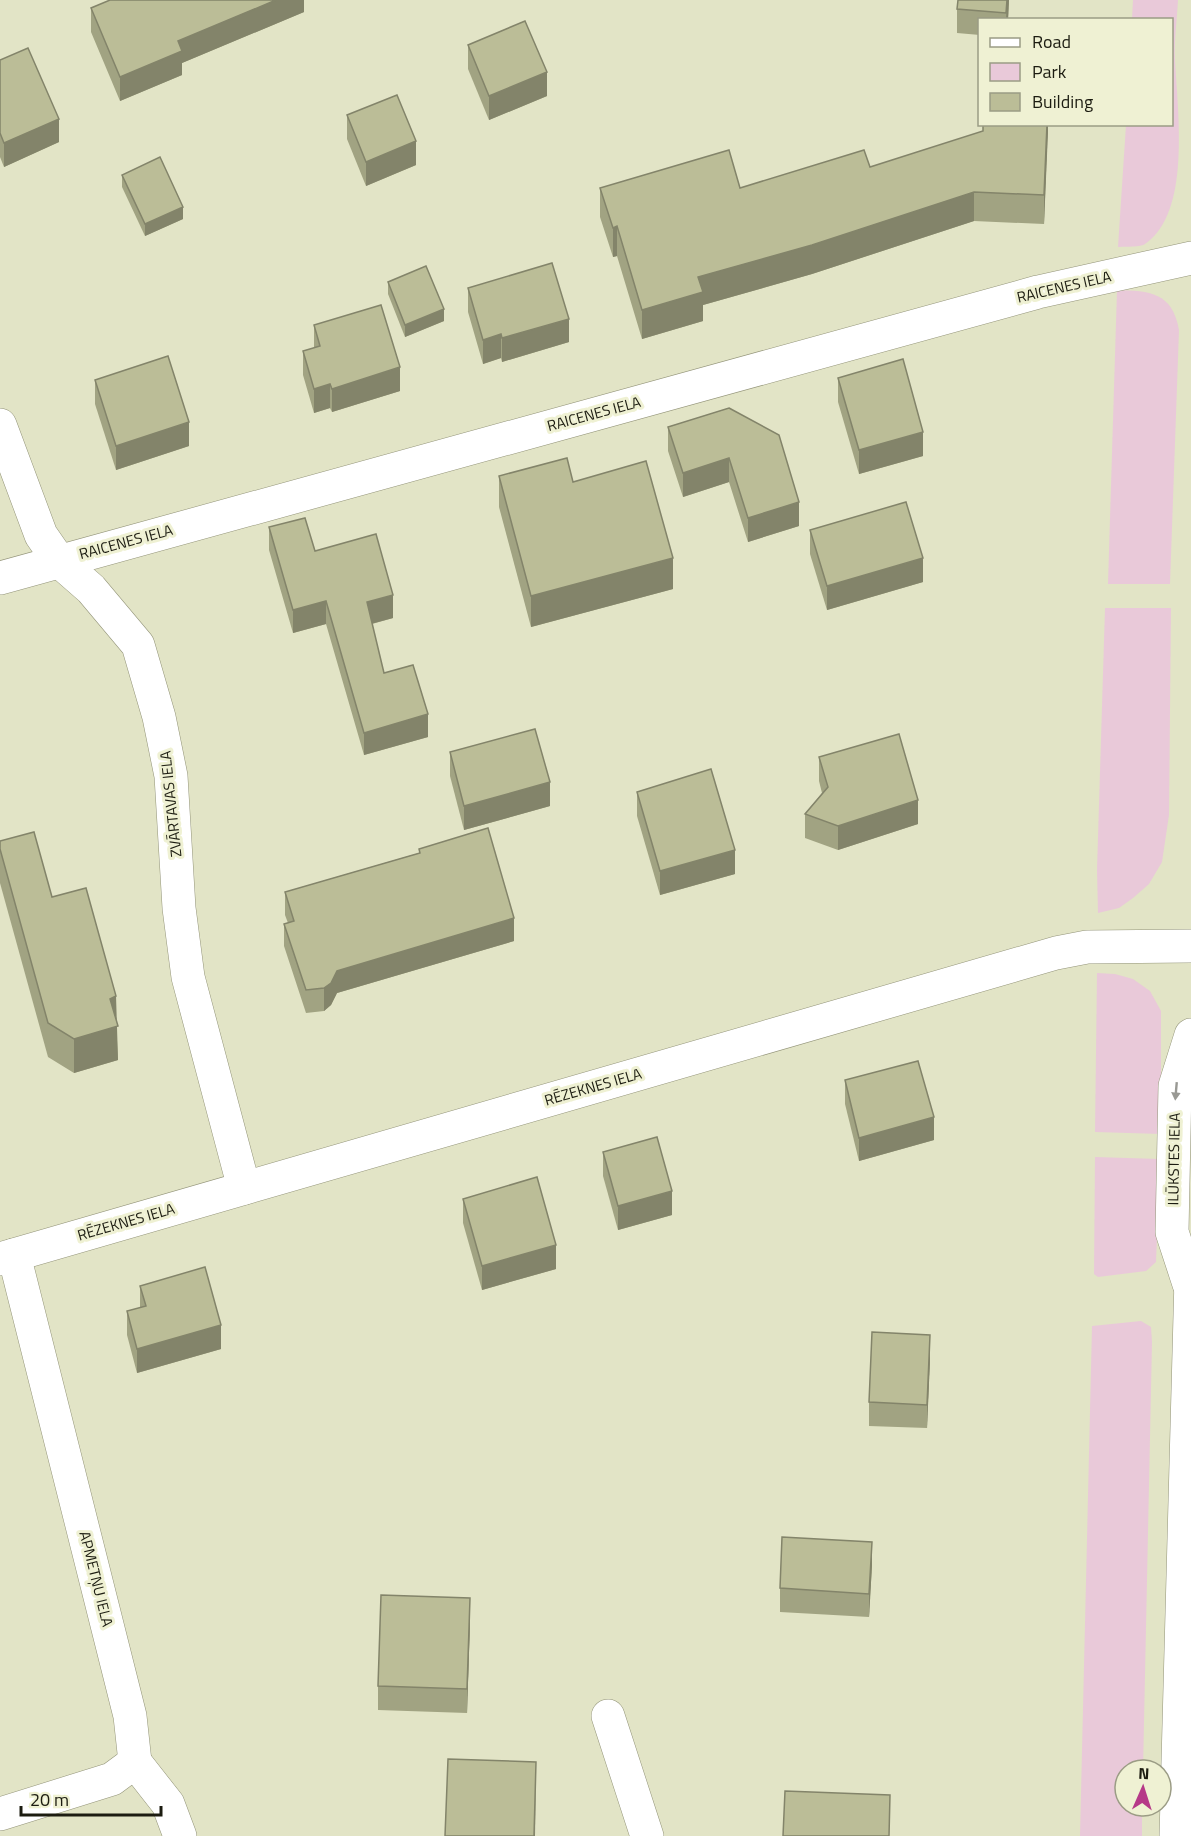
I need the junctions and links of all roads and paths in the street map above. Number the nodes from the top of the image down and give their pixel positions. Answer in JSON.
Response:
{"nodes":[{"id":1,"x":1191,"y":258,"type":"edge"},
{"id":2,"x":0,"y":425,"type":"edge"},
{"id":3,"x":59,"y":561,"type":"junction"},
{"id":4,"x":0,"y":578,"type":"edge"},
{"id":5,"x":1191,"y":946,"type":"edge"},
{"id":6,"x":1191,"y":1035,"type":"edge"},
{"id":7,"x":244,"y":1188,"type":"junction"},
{"id":8,"x":7,"y":1257,"type":"edge"},
{"id":9,"x":1190,"y":1281,"type":"edge"},
{"id":10,"x":1186,"y":1690,"type":"edge"},
{"id":11,"x":609,"y":1716,"type":"dead end"},
{"id":12,"x":135,"y":1762,"type":"junction"},
{"id":13,"x":0,"y":1814,"type":"edge"},
{"id":14,"x":180,"y":1836,"type":"edge"},
{"id":15,"x":647,"y":1836,"type":"edge"},
{"id":16,"x":1176,"y":1836,"type":"edge"}],
"edges":[{"from":1,"to":3,"type":"street","name":"RAICENES IELA"},
{"from":2,"to":3,"type":"street","name":"ZVĀRTAVAS IELA"},
{"from":3,"to":4,"type":"street","name":"RAICENES IELA"},
{"from":3,"to":7,"type":"street","name":"ZVĀRTAVAS IELA"},
{"from":5,"to":7,"type":"street","name":"RĒZEKNES IELA"},
{"from":6,"to":9,"type":"street","name":"ILŪKSTES IELA","one_way":true},
{"from":7,"to":8,"type":"street","name":"RĒZEKNES IELA"},
{"from":8,"to":12,"type":"street","name":"APMETŅU IELA"},
{"from":9,"to":10,"type":"street","name":"ILŪKSTES IELA"},
{"from":10,"to":16,"type":"street","name":"ILŪKSTES IELA"},
{"from":11,"to":15,"type":"street"},
{"from":12,"to":13,"type":"street"},
{"from":12,"to":14,"type":"street"}]}
